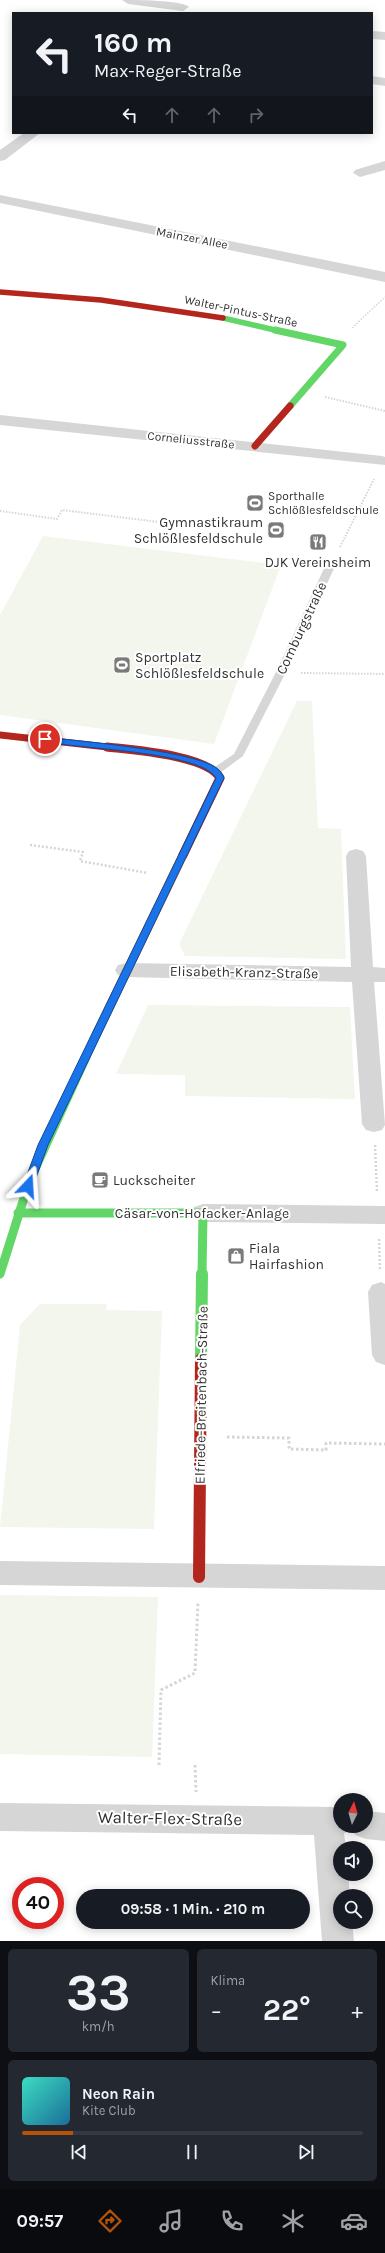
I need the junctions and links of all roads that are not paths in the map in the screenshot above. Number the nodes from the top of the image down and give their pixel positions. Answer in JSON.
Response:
{"nodes":[{"id":1,"x":128,"y":0,"type":"edge"},
{"id":2,"x":184,"y":7,"type":"edge"},
{"id":3,"x":373,"y":35,"type":"edge"},
{"id":4,"x":385,"y":36,"type":"edge"},
{"id":5,"x":373,"y":80,"type":"edge"},
{"id":6,"x":385,"y":82,"type":"edge"},
{"id":7,"x":32,"y":134,"type":"edge"},
{"id":8,"x":0,"y":157,"type":"edge"},
{"id":9,"x":385,"y":165,"type":"edge"},
{"id":10,"x":360,"y":173,"type":"dead end"},
{"id":11,"x":0,"y":199,"type":"edge"},
{"id":12,"x":385,"y":277,"type":"edge"},
{"id":13,"x":0,"y":292,"type":"edge"},
{"id":14,"x":0,"y":420,"type":"edge"},
{"id":15,"x":255,"y":446,"type":"junction"},
{"id":16,"x":382,"y":461,"type":"road end"},
{"id":17,"x":332,"y":562,"type":"road end"},
{"id":18,"x":0,"y":735,"type":"edge"},
{"id":19,"x":216,"y":771,"type":"junction"},
{"id":20,"x":356,"y":856,"type":"dead end"},
{"id":21,"x":126,"y":970,"type":"junction"},
{"id":22,"x":362,"y":975,"type":"junction"},
{"id":23,"x":385,"y":975,"type":"edge"},
{"id":24,"x":374,"y":1124,"type":"road end"},
{"id":25,"x":18,"y":1212,"type":"junction"},
{"id":26,"x":203,"y":1213,"type":"junction"},
{"id":27,"x":381,"y":1215,"type":"edge"},
{"id":28,"x":0,"y":1274,"type":"edge"},
{"id":29,"x":381,"y":1292,"type":"road end"},
{"id":30,"x":385,"y":1355,"type":"edge"},
{"id":31,"x":0,"y":1573,"type":"edge"},
{"id":32,"x":200,"y":1577,"type":"junction"},
{"id":33,"x":385,"y":1578,"type":"edge"},
{"id":34,"x":0,"y":1817,"type":"edge"},
{"id":35,"x":333,"y":1821,"type":"edge"},
{"id":36,"x":373,"y":1826,"type":"edge"},
{"id":37,"x":385,"y":1827,"type":"edge"},
{"id":38,"x":334,"y":1833,"type":"edge"},
{"id":39,"x":338,"y":1941,"type":"edge"}],
"edges":[{"from":1,"to":2,"type":"street"},
{"from":3,"to":4,"type":"street"},
{"from":5,"to":6,"type":"street"},
{"from":7,"to":8,"type":"street"},
{"from":9,"to":10,"type":"street"},
{"from":11,"to":12,"type":"street","name":"Mainzer Allee"},
{"from":13,"to":15,"type":"street","name":"Walter-Pintus-Straße"},
{"from":14,"to":15,"type":"street","name":"Corneliusstraße"},
{"from":15,"to":16,"type":"street","name":"Corneliusstraße"},
{"from":17,"to":19,"type":"lane","name":"Comburgstraße"},
{"from":18,"to":19,"type":"street"},
{"from":19,"to":21,"type":"street"},
{"from":20,"to":22,"type":"street"},
{"from":21,"to":22,"type":"street","name":"Elisabeth-Kranz-Straße"},
{"from":21,"to":25,"type":"street"},
{"from":22,"to":23,"type":"street","name":"Elisabeth-Kranz-Straße"},
{"from":22,"to":24,"type":"street"},
{"from":25,"to":26,"type":"street","name":"Cäsar-von-Hofacker-Anlage"},
{"from":25,"to":28,"type":"street"},
{"from":26,"to":27,"type":"street","name":"Cäsar-von-Hofacker-Anlage"},
{"from":26,"to":32,"type":"street","name":"Elfriede-Breitenbach-Straße"},
{"from":29,"to":30,"type":"street"},
{"from":31,"to":32,"type":"street"},
{"from":32,"to":33,"type":"street"},
{"from":34,"to":35,"type":"street","name":"Walter-Flex-Straße"},
{"from":36,"to":37,"type":"street"},
{"from":38,"to":39,"type":"street"}]}
